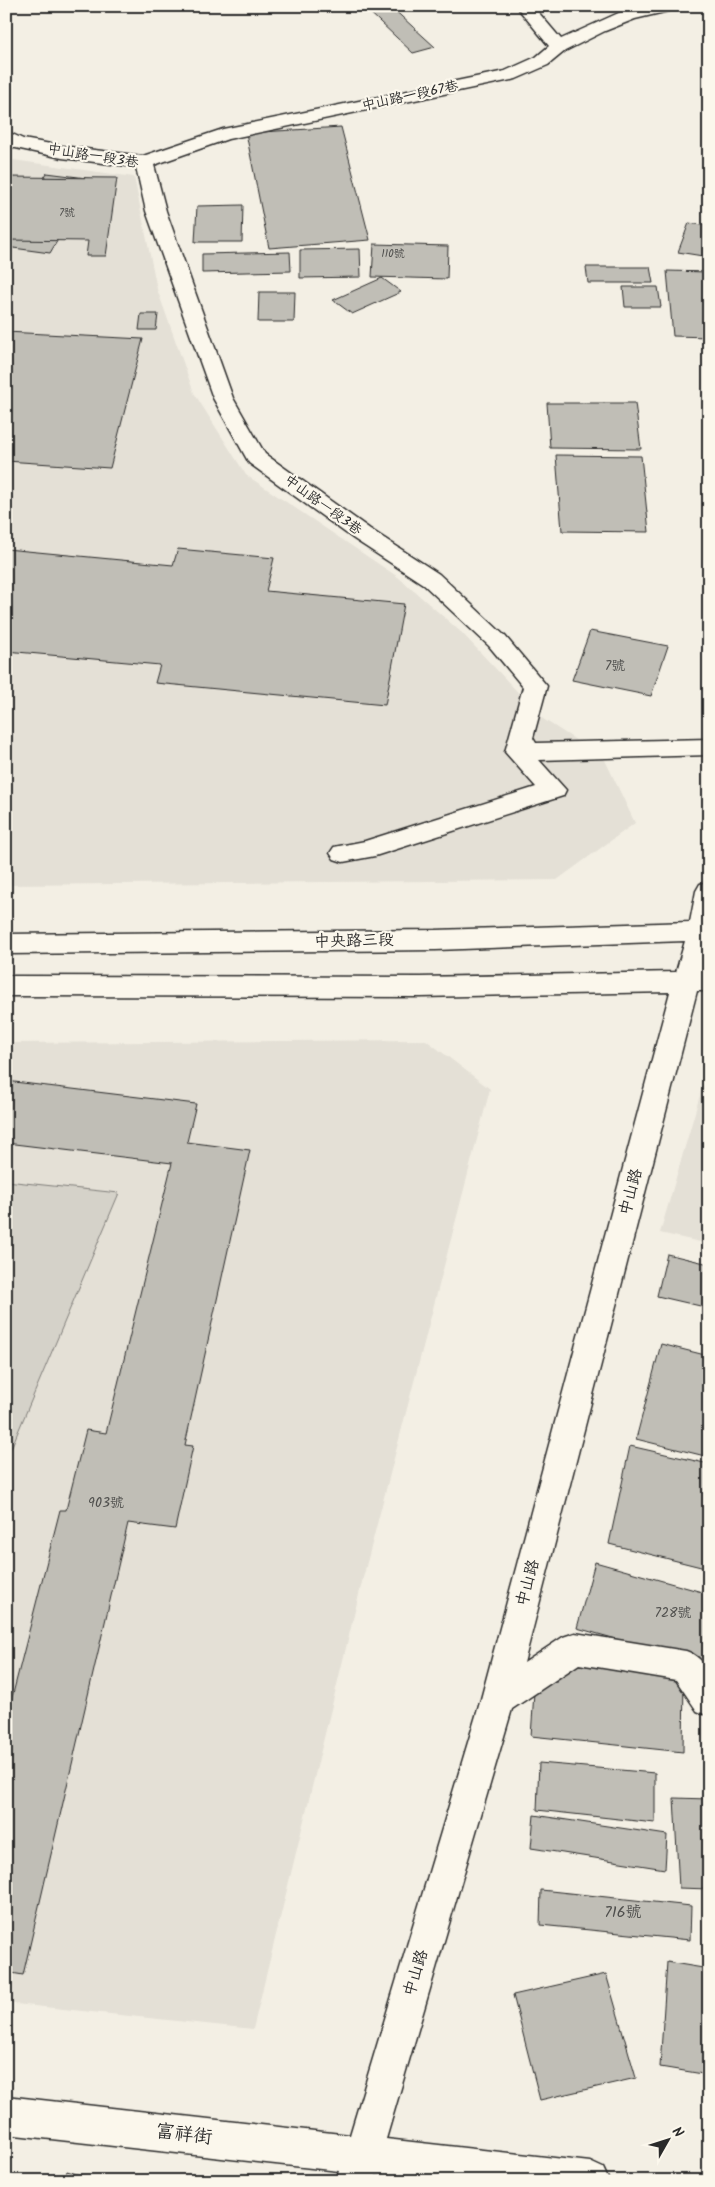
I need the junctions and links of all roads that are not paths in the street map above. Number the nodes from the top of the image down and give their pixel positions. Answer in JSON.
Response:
{"nodes":[{"id":1,"x":524,"y":6,"type":"edge"},
{"id":2,"x":667,"y":6,"type":"edge"},
{"id":3,"x":559,"y":47,"type":"junction"},
{"id":4,"x":6,"y":136,"type":"edge"},
{"id":5,"x":144,"y":162,"type":"junction"},
{"id":6,"x":543,"y":719,"type":"dead end"},
{"id":7,"x":709,"y":747,"type":"edge"},
{"id":8,"x":517,"y":752,"type":"junction"},
{"id":9,"x":342,"y":853,"type":"dead end"},
{"id":10,"x":709,"y":891,"type":"edge"},
{"id":11,"x":705,"y":931,"type":"edge"},
{"id":12,"x":6,"y":944,"type":"edge"},
{"id":13,"x":697,"y":982,"type":"edge"},
{"id":14,"x":6,"y":986,"type":"edge"},
{"id":15,"x":498,"y":1699,"type":"junction"},
{"id":16,"x":709,"y":1700,"type":"edge"},
{"id":17,"x":6,"y":2115,"type":"edge"},
{"id":18,"x":358,"y":2168,"type":"edge"},
{"id":19,"x":590,"y":2181,"type":"edge"}],
"edges":[{"from":1,"to":3,"type":"street"},
{"from":2,"to":3,"type":"street","name":"中山路一段67巷"},
{"from":3,"to":5,"type":"street","name":"中山路一段67巷"},
{"from":4,"to":5,"type":"street","name":"中山路一段3巷"},
{"from":5,"to":8,"type":"street","name":"中山路一段3巷"},
{"from":6,"to":8,"type":"street"},
{"from":7,"to":8,"type":"street"},
{"from":8,"to":9,"type":"street"},
{"from":10,"to":11,"type":"street","name":"中山路"},
{"from":11,"to":12,"type":"street","name":"中央路三段"},
{"from":11,"to":13,"type":"street","name":"中山路"},
{"from":13,"to":14,"type":"street"},
{"from":13,"to":15,"type":"street","name":"中山路"},
{"from":15,"to":16,"type":"street"},
{"from":15,"to":18,"type":"street","name":"中山路"},
{"from":17,"to":18,"type":"street","name":"富祥街"},
{"from":18,"to":19,"type":"street","name":"富祥街"}]}
